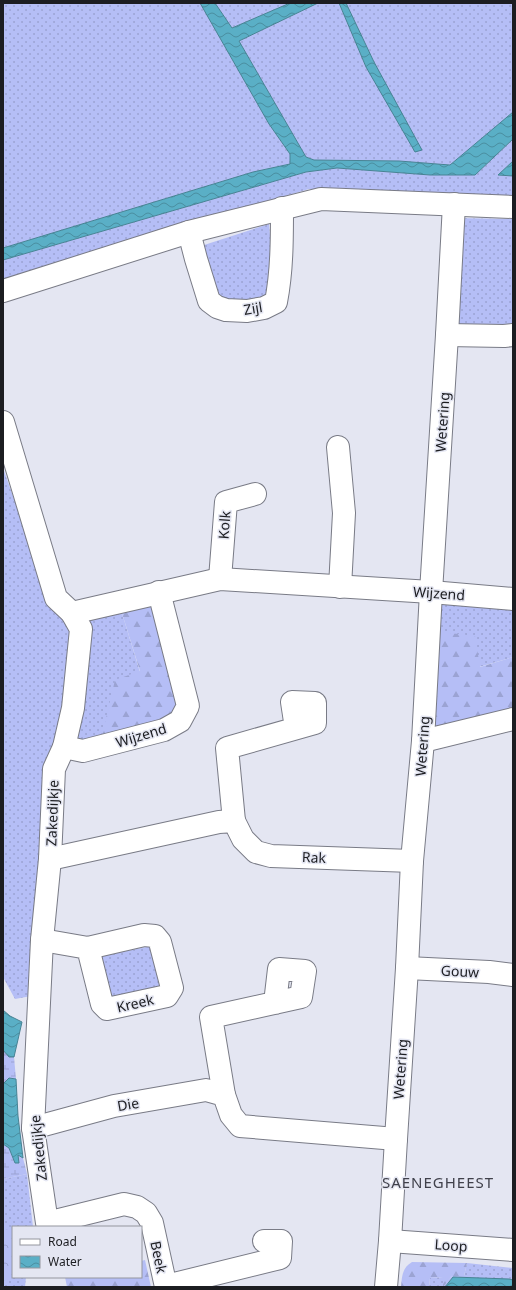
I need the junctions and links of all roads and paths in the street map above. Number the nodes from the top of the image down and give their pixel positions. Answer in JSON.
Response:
{"nodes":[{"id":1,"x":454,"y":204,"type":"junction"},
{"id":2,"x":513,"y":207,"type":"edge"},
{"id":3,"x":282,"y":208,"type":"junction"},
{"id":4,"x":189,"y":232,"type":"junction"},
{"id":5,"x":3,"y":291,"type":"edge"},
{"id":6,"x":447,"y":335,"type":"junction"},
{"id":7,"x":513,"y":335,"type":"edge"},
{"id":8,"x":3,"y":422,"type":"edge"},
{"id":9,"x":338,"y":447,"type":"dead end"},
{"id":10,"x":255,"y":494,"type":"dead end"},
{"id":11,"x":220,"y":579,"type":"junction"},
{"id":12,"x":340,"y":587,"type":"junction"},
{"id":13,"x":159,"y":592,"type":"junction"},
{"id":14,"x":431,"y":592,"type":"junction"},
{"id":15,"x":513,"y":599,"type":"edge"},
{"id":16,"x":72,"y":613,"type":"junction"},
{"id":17,"x":513,"y":720,"type":"edge"},
{"id":18,"x":296,"y":728,"type":"dead end"},
{"id":19,"x":423,"y":741,"type":"junction"},
{"id":20,"x":64,"y":747,"type":"junction"},
{"id":21,"x":234,"y":821,"type":"junction"},
{"id":22,"x":50,"y":859,"type":"junction"},
{"id":23,"x":412,"y":861,"type":"junction"},
{"id":24,"x":42,"y":940,"type":"junction"},
{"id":25,"x":88,"y":948,"type":"dead end"},
{"id":26,"x":407,"y":968,"type":"junction"},
{"id":27,"x":513,"y":975,"type":"edge"},
{"id":28,"x":275,"y":1003,"type":"dead end"},
{"id":29,"x":224,"y":1095,"type":"junction"},
{"id":30,"x":33,"y":1128,"type":"junction"},
{"id":31,"x":396,"y":1139,"type":"junction"},
{"id":32,"x":47,"y":1223,"type":"joint"},
{"id":33,"x":264,"y":1241,"type":"dead end"},
{"id":34,"x":390,"y":1242,"type":"junction"},
{"id":35,"x":513,"y":1250,"type":"edge"},
{"id":36,"x":166,"y":1287,"type":"edge"},
{"id":37,"x":386,"y":1287,"type":"edge"}],
"edges":[{"from":1,"to":2,"type":"street"},
{"from":1,"to":3,"type":"street"},
{"from":1,"to":6,"type":"street","name":"Wetering"},
{"from":3,"to":4,"type":"street"},
{"from":3,"to":4,"type":"street","name":"Zijl"},
{"from":4,"to":5,"type":"street"},
{"from":6,"to":7,"type":"street"},
{"from":6,"to":14,"type":"street","name":"Wetering"},
{"from":8,"to":16,"type":"street","name":"Zakedijkje"},
{"from":9,"to":12,"type":"street"},
{"from":10,"to":11,"type":"street","name":"Kolk"},
{"from":11,"to":12,"type":"street","name":"Wijzend"},
{"from":11,"to":13,"type":"street","name":"Wijzend"},
{"from":12,"to":14,"type":"street","name":"Wijzend"},
{"from":13,"to":16,"type":"street","name":"Wijzend"},
{"from":13,"to":20,"type":"street","name":"Wijzend"},
{"from":14,"to":15,"type":"street","name":"Wijzend"},
{"from":14,"to":19,"type":"street","name":"Wetering"},
{"from":16,"to":20,"type":"street","name":"Zakedijkje"},
{"from":17,"to":19,"type":"street"},
{"from":18,"to":21,"type":"street","name":"Rak"},
{"from":19,"to":23,"type":"street","name":"Wetering"},
{"from":20,"to":22,"type":"street","name":"Zakedijkje"},
{"from":21,"to":22,"type":"street"},
{"from":21,"to":23,"type":"street","name":"Rak"},
{"from":22,"to":24,"type":"street","name":"Zakedijkje"},
{"from":23,"to":26,"type":"street","name":"Wetering"},
{"from":24,"to":25,"type":"street"},
{"from":24,"to":30,"type":"street","name":"Zakedijkje"},
{"from":26,"to":27,"type":"street","name":"Gouw"},
{"from":26,"to":31,"type":"street","name":"Wetering"},
{"from":28,"to":29,"type":"street"},
{"from":29,"to":30,"type":"street","name":"Die"},
{"from":29,"to":31,"type":"street"},
{"from":30,"to":32,"type":"street","name":"Zakedijkje"},
{"from":31,"to":34,"type":"street","name":"Wetering"},
{"from":32,"to":36,"type":"street","name":"Beek"},
{"from":33,"to":36,"type":"street","name":"Beek"},
{"from":34,"to":35,"type":"street","name":"Loop"},
{"from":34,"to":37,"type":"street","name":"Wetering"}]}
